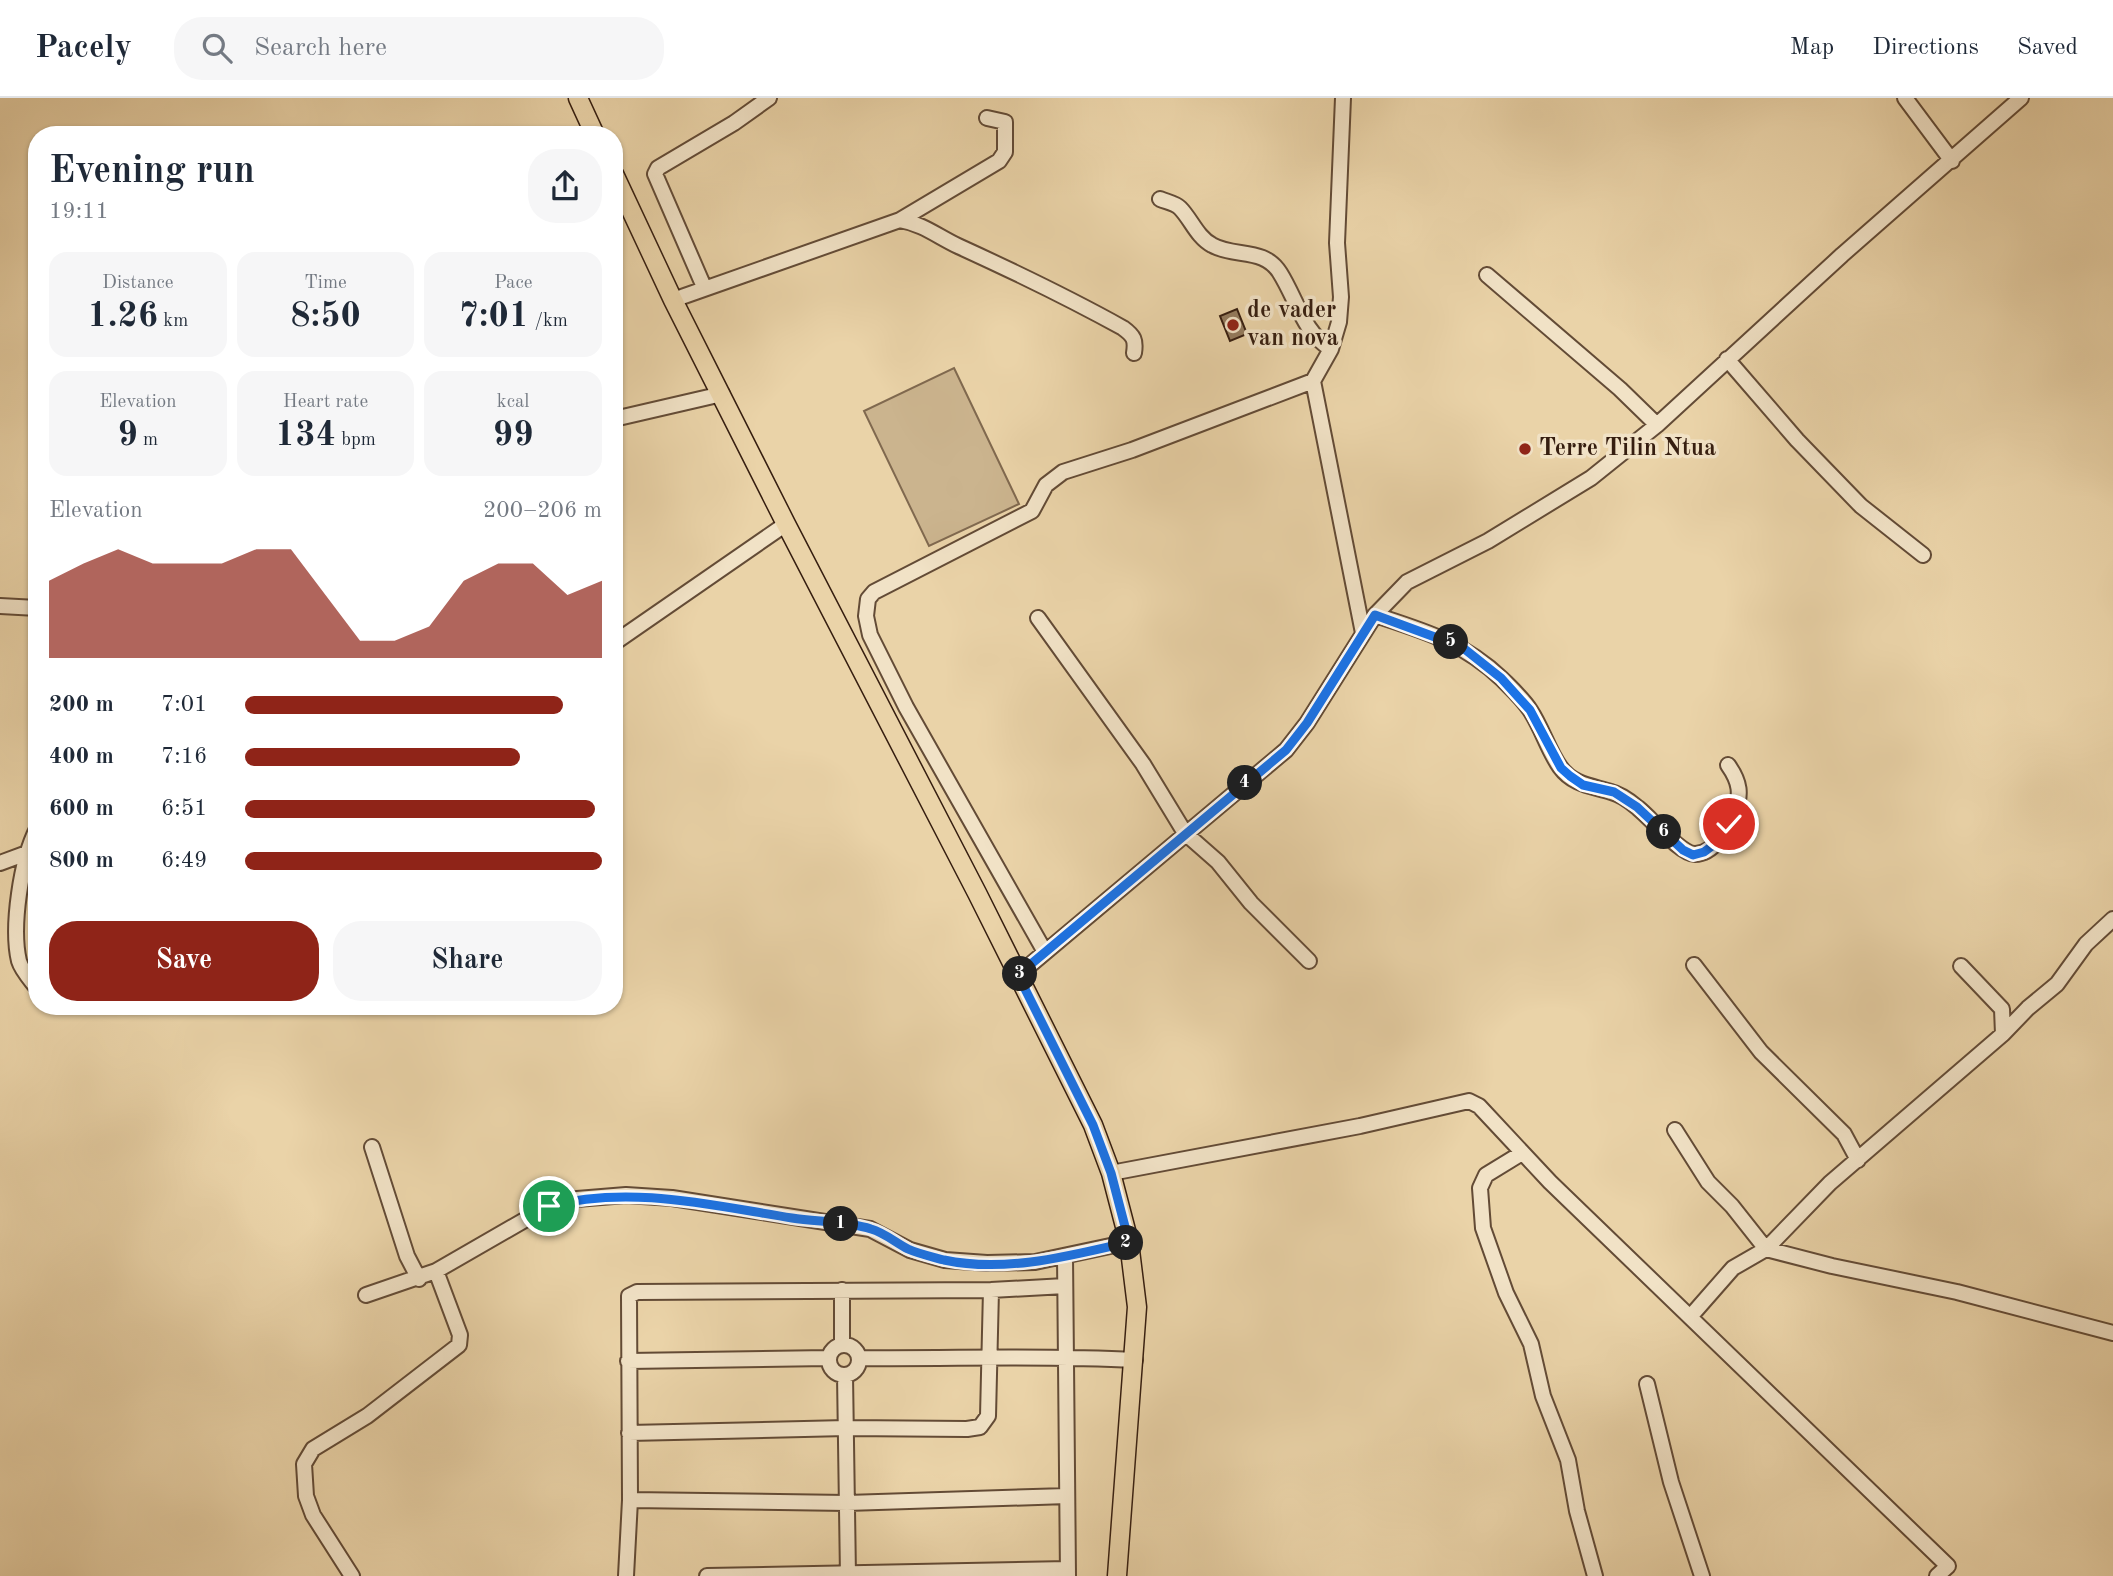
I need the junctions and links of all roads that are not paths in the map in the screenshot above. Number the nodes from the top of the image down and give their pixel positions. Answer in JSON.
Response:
{"nodes":[{"id":1,"x":578,"y":98,"type":"edge"},
{"id":2,"x":769,"y":98,"type":"edge"},
{"id":3,"x":1343,"y":98,"type":"edge"},
{"id":4,"x":1905,"y":98,"type":"edge"},
{"id":5,"x":2021,"y":98,"type":"edge"},
{"id":6,"x":987,"y":118,"type":"dead end"},
{"id":7,"x":591,"y":126,"type":"edge"},
{"id":8,"x":1952,"y":161,"type":"junction"},
{"id":9,"x":623,"y":193,"type":"edge"},
{"id":10,"x":1160,"y":199,"type":"dead end"},
{"id":11,"x":900,"y":220,"type":"junction"},
{"id":12,"x":1487,"y":275,"type":"dead end"},
{"id":13,"x":704,"y":287,"type":"junction"},
{"id":14,"x":673,"y":300,"type":"junction"},
{"id":15,"x":1331,"y":349,"type":"junction"},
{"id":16,"x":1134,"y":353,"type":"dead end"},
{"id":17,"x":1727,"y":359,"type":"junction"},
{"id":18,"x":1313,"y":381,"type":"junction"},
{"id":19,"x":722,"y":394,"type":"junction"},
{"id":20,"x":623,"y":417,"type":"edge"},
{"id":21,"x":1657,"y":425,"type":"junction"},
{"id":22,"x":786,"y":524,"type":"junction"},
{"id":23,"x":1923,"y":555,"type":"dead end"},
{"id":24,"x":0,"y":606,"type":"edge"},
{"id":25,"x":28,"y":608,"type":"edge"},
{"id":26,"x":1375,"y":615,"type":"junction"},
{"id":27,"x":1038,"y":618,"type":"dead end"},
{"id":28,"x":1363,"y":633,"type":"junction"},
{"id":29,"x":623,"y":637,"type":"edge"},
{"id":30,"x":1728,"y":765,"type":"dead end"},
{"id":31,"x":1185,"y":833,"type":"junction"},
{"id":32,"x":27,"y":853,"type":"joint"},
{"id":33,"x":0,"y":863,"type":"edge"},
{"id":34,"x":2113,"y":919,"type":"edge"},
{"id":35,"x":1045,"y":952,"type":"junction"},
{"id":36,"x":1309,"y":961,"type":"dead end"},
{"id":37,"x":1694,"y":965,"type":"dead end"},
{"id":38,"x":1961,"y":966,"type":"dead end"},
{"id":39,"x":28,"y":975,"type":"edge"},
{"id":40,"x":1018,"y":975,"type":"junction"},
{"id":41,"x":2003,"y":1034,"type":"junction"},
{"id":42,"x":1675,"y":1130,"type":"dead end"},
{"id":43,"x":372,"y":1147,"type":"dead end"},
{"id":44,"x":1522,"y":1153,"type":"junction"},
{"id":45,"x":1858,"y":1160,"type":"junction"},
{"id":46,"x":1111,"y":1173,"type":"junction"},
{"id":47,"x":1129,"y":1242,"type":"junction"},
{"id":48,"x":1766,"y":1249,"type":"junction"},
{"id":49,"x":1065,"y":1256,"type":"junction"},
{"id":50,"x":436,"y":1271,"type":"junction"},
{"id":51,"x":419,"y":1279,"type":"junction"},
{"id":52,"x":1065,"y":1286,"type":"junction"},
{"id":53,"x":842,"y":1290,"type":"junction"},
{"id":54,"x":991,"y":1290,"type":"junction"},
{"id":55,"x":366,"y":1295,"type":"dead end"},
{"id":56,"x":1690,"y":1317,"type":"junction"},
{"id":57,"x":2113,"y":1333,"type":"edge"},
{"id":58,"x":842,"y":1345,"type":"junction"},
{"id":59,"x":1066,"y":1356,"type":"junction"},
{"id":60,"x":859,"y":1357,"type":"junction"},
{"id":61,"x":828,"y":1358,"type":"junction"},
{"id":62,"x":988,"y":1359,"type":"junction"},
{"id":63,"x":1135,"y":1360,"type":"junction"},
{"id":64,"x":628,"y":1361,"type":"junction"},
{"id":65,"x":845,"y":1375,"type":"junction"},
{"id":66,"x":1647,"y":1384,"type":"dead end"},
{"id":67,"x":846,"y":1428,"type":"junction"},
{"id":68,"x":629,"y":1433,"type":"junction"},
{"id":69,"x":1067,"y":1496,"type":"junction"},
{"id":70,"x":630,"y":1500,"type":"junction"},
{"id":71,"x":847,"y":1503,"type":"junction"},
{"id":72,"x":1068,"y":1573,"type":"edge"},
{"id":73,"x":848,"y":1575,"type":"edge"},
{"id":74,"x":352,"y":1576,"type":"edge"},
{"id":75,"x":626,"y":1576,"type":"edge"},
{"id":76,"x":707,"y":1576,"type":"edge"},
{"id":77,"x":1117,"y":1576,"type":"edge"},
{"id":78,"x":1595,"y":1576,"type":"edge"},
{"id":79,"x":1702,"y":1576,"type":"edge"},
{"id":80,"x":1937,"y":1576,"type":"edge"}],
"edges":[{"from":1,"to":7,"type":"main road"},
{"from":2,"to":13,"type":"street"},
{"from":3,"to":15,"type":"street"},
{"from":4,"to":8,"type":"street"},
{"from":5,"to":8,"type":"street"},
{"from":6,"to":11,"type":"street"},
{"from":8,"to":17,"type":"street"},
{"from":9,"to":14,"type":"main road"},
{"from":10,"to":15,"type":"street"},
{"from":11,"to":13,"type":"street"},
{"from":11,"to":16,"type":"street"},
{"from":12,"to":21,"type":"street"},
{"from":13,"to":14,"type":"street"},
{"from":14,"to":19,"type":"main road"},
{"from":15,"to":18,"type":"street"},
{"from":17,"to":21,"type":"street"},
{"from":17,"to":23,"type":"street"},
{"from":18,"to":28,"type":"street"},
{"from":18,"to":35,"type":"street"},
{"from":19,"to":20,"type":"street"},
{"from":19,"to":22,"type":"main road"},
{"from":21,"to":26,"type":"street"},
{"from":22,"to":29,"type":"street"},
{"from":22,"to":40,"type":"main road"},
{"from":24,"to":25,"type":"street"},
{"from":26,"to":28,"type":"street"},
{"from":26,"to":30,"type":"street"},
{"from":27,"to":31,"type":"street"},
{"from":28,"to":31,"type":"street"},
{"from":31,"to":35,"type":"street"},
{"from":31,"to":36,"type":"street"},
{"from":32,"to":33,"type":"street"},
{"from":32,"to":39,"type":"street"},
{"from":34,"to":41,"type":"street"},
{"from":35,"to":40,"type":"street"},
{"from":37,"to":45,"type":"street"},
{"from":38,"to":41,"type":"street"},
{"from":40,"to":46,"type":"main road"},
{"from":41,"to":45,"type":"street"},
{"from":42,"to":48,"type":"street"},
{"from":43,"to":51,"type":"street"},
{"from":44,"to":46,"type":"street"},
{"from":44,"to":56,"type":"street"},
{"from":44,"to":78,"type":"street"},
{"from":45,"to":48,"type":"street"},
{"from":46,"to":47,"type":"main road"},
{"from":47,"to":49,"type":"street"},
{"from":47,"to":63,"type":"main road"},
{"from":48,"to":56,"type":"street"},
{"from":48,"to":57,"type":"street"},
{"from":49,"to":50,"type":"street"},
{"from":49,"to":52,"type":"street"},
{"from":50,"to":51,"type":"street"},
{"from":50,"to":74,"type":"street"},
{"from":51,"to":55,"type":"street"},
{"from":52,"to":54,"type":"street"},
{"from":52,"to":59,"type":"street"},
{"from":53,"to":54,"type":"street"},
{"from":53,"to":58,"type":"street"},
{"from":53,"to":64,"type":"street"},
{"from":54,"to":62,"type":"street"},
{"from":56,"to":80,"type":"street"},
{"from":58,"to":60,"type":"street"},
{"from":58,"to":61,"type":"street"},
{"from":59,"to":62,"type":"street"},
{"from":59,"to":63,"type":"street"},
{"from":59,"to":69,"type":"street"},
{"from":60,"to":62,"type":"street"},
{"from":60,"to":65,"type":"street"},
{"from":61,"to":64,"type":"street"},
{"from":61,"to":65,"type":"street"},
{"from":62,"to":67,"type":"street"},
{"from":63,"to":77,"type":"main road"},
{"from":64,"to":68,"type":"street"},
{"from":65,"to":67,"type":"street"},
{"from":66,"to":79,"type":"street"},
{"from":67,"to":68,"type":"street"},
{"from":67,"to":71,"type":"street"},
{"from":68,"to":70,"type":"street"},
{"from":69,"to":71,"type":"street"},
{"from":69,"to":72,"type":"street"},
{"from":70,"to":71,"type":"street"},
{"from":70,"to":75,"type":"street"},
{"from":71,"to":73,"type":"street"},
{"from":72,"to":73,"type":"street"},
{"from":73,"to":76,"type":"street"}]}
